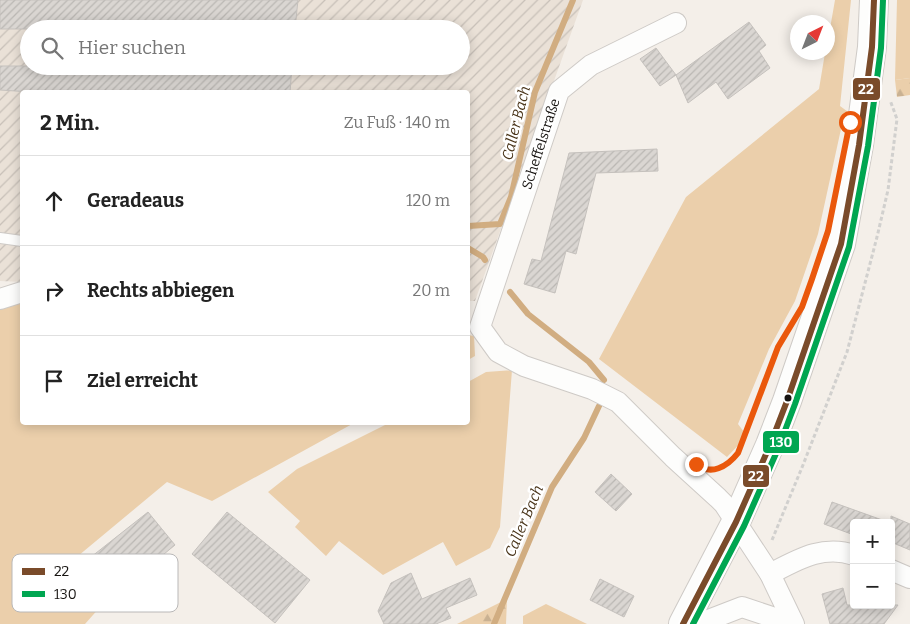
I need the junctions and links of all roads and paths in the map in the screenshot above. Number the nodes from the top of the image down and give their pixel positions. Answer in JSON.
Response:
{"nodes":[{"id":1,"x":874,"y":0,"type":"edge"},
{"id":2,"x":676,"y":23,"type":"dead end"},
{"id":3,"x":0,"y":238,"type":"edge"},
{"id":4,"x":20,"y":241,"type":"edge"},
{"id":5,"x":20,"y":293,"type":"edge"},
{"id":6,"x":0,"y":299,"type":"edge"},
{"id":7,"x":474,"y":326,"type":"edge"},
{"id":8,"x":784,"y":337,"type":"dead end"},
{"id":9,"x":709,"y":470,"type":"dead end"},
{"id":10,"x":736,"y":522,"type":"junction"},
{"id":11,"x":850,"y":554,"type":"edge"},
{"id":12,"x":895,"y":572,"type":"edge"},
{"id":13,"x":770,"y":574,"type":"junction"},
{"id":14,"x":910,"y":578,"type":"edge"},
{"id":15,"x":683,"y":624,"type":"edge"},
{"id":16,"x":698,"y":624,"type":"edge"},
{"id":17,"x":793,"y":624,"type":"edge"}],
"edges":[{"from":1,"to":10,"type":"main road"},
{"from":2,"to":7,"type":"street","name":"Scheffelstraße"},
{"from":3,"to":4,"type":"lane"},
{"from":5,"to":6,"type":"street"},
{"from":7,"to":10,"type":"street","name":"Scheffelstraße"},
{"from":8,"to":9,"type":"path"},
{"from":10,"to":13,"type":"street","name":"Scheffelstraße"},
{"from":10,"to":15,"type":"main road"},
{"from":11,"to":13,"type":"street"},
{"from":12,"to":14,"type":"street"},
{"from":13,"to":17,"type":"street","name":"Scheffelstraße"},
{"from":16,"to":17,"type":"street"}]}
